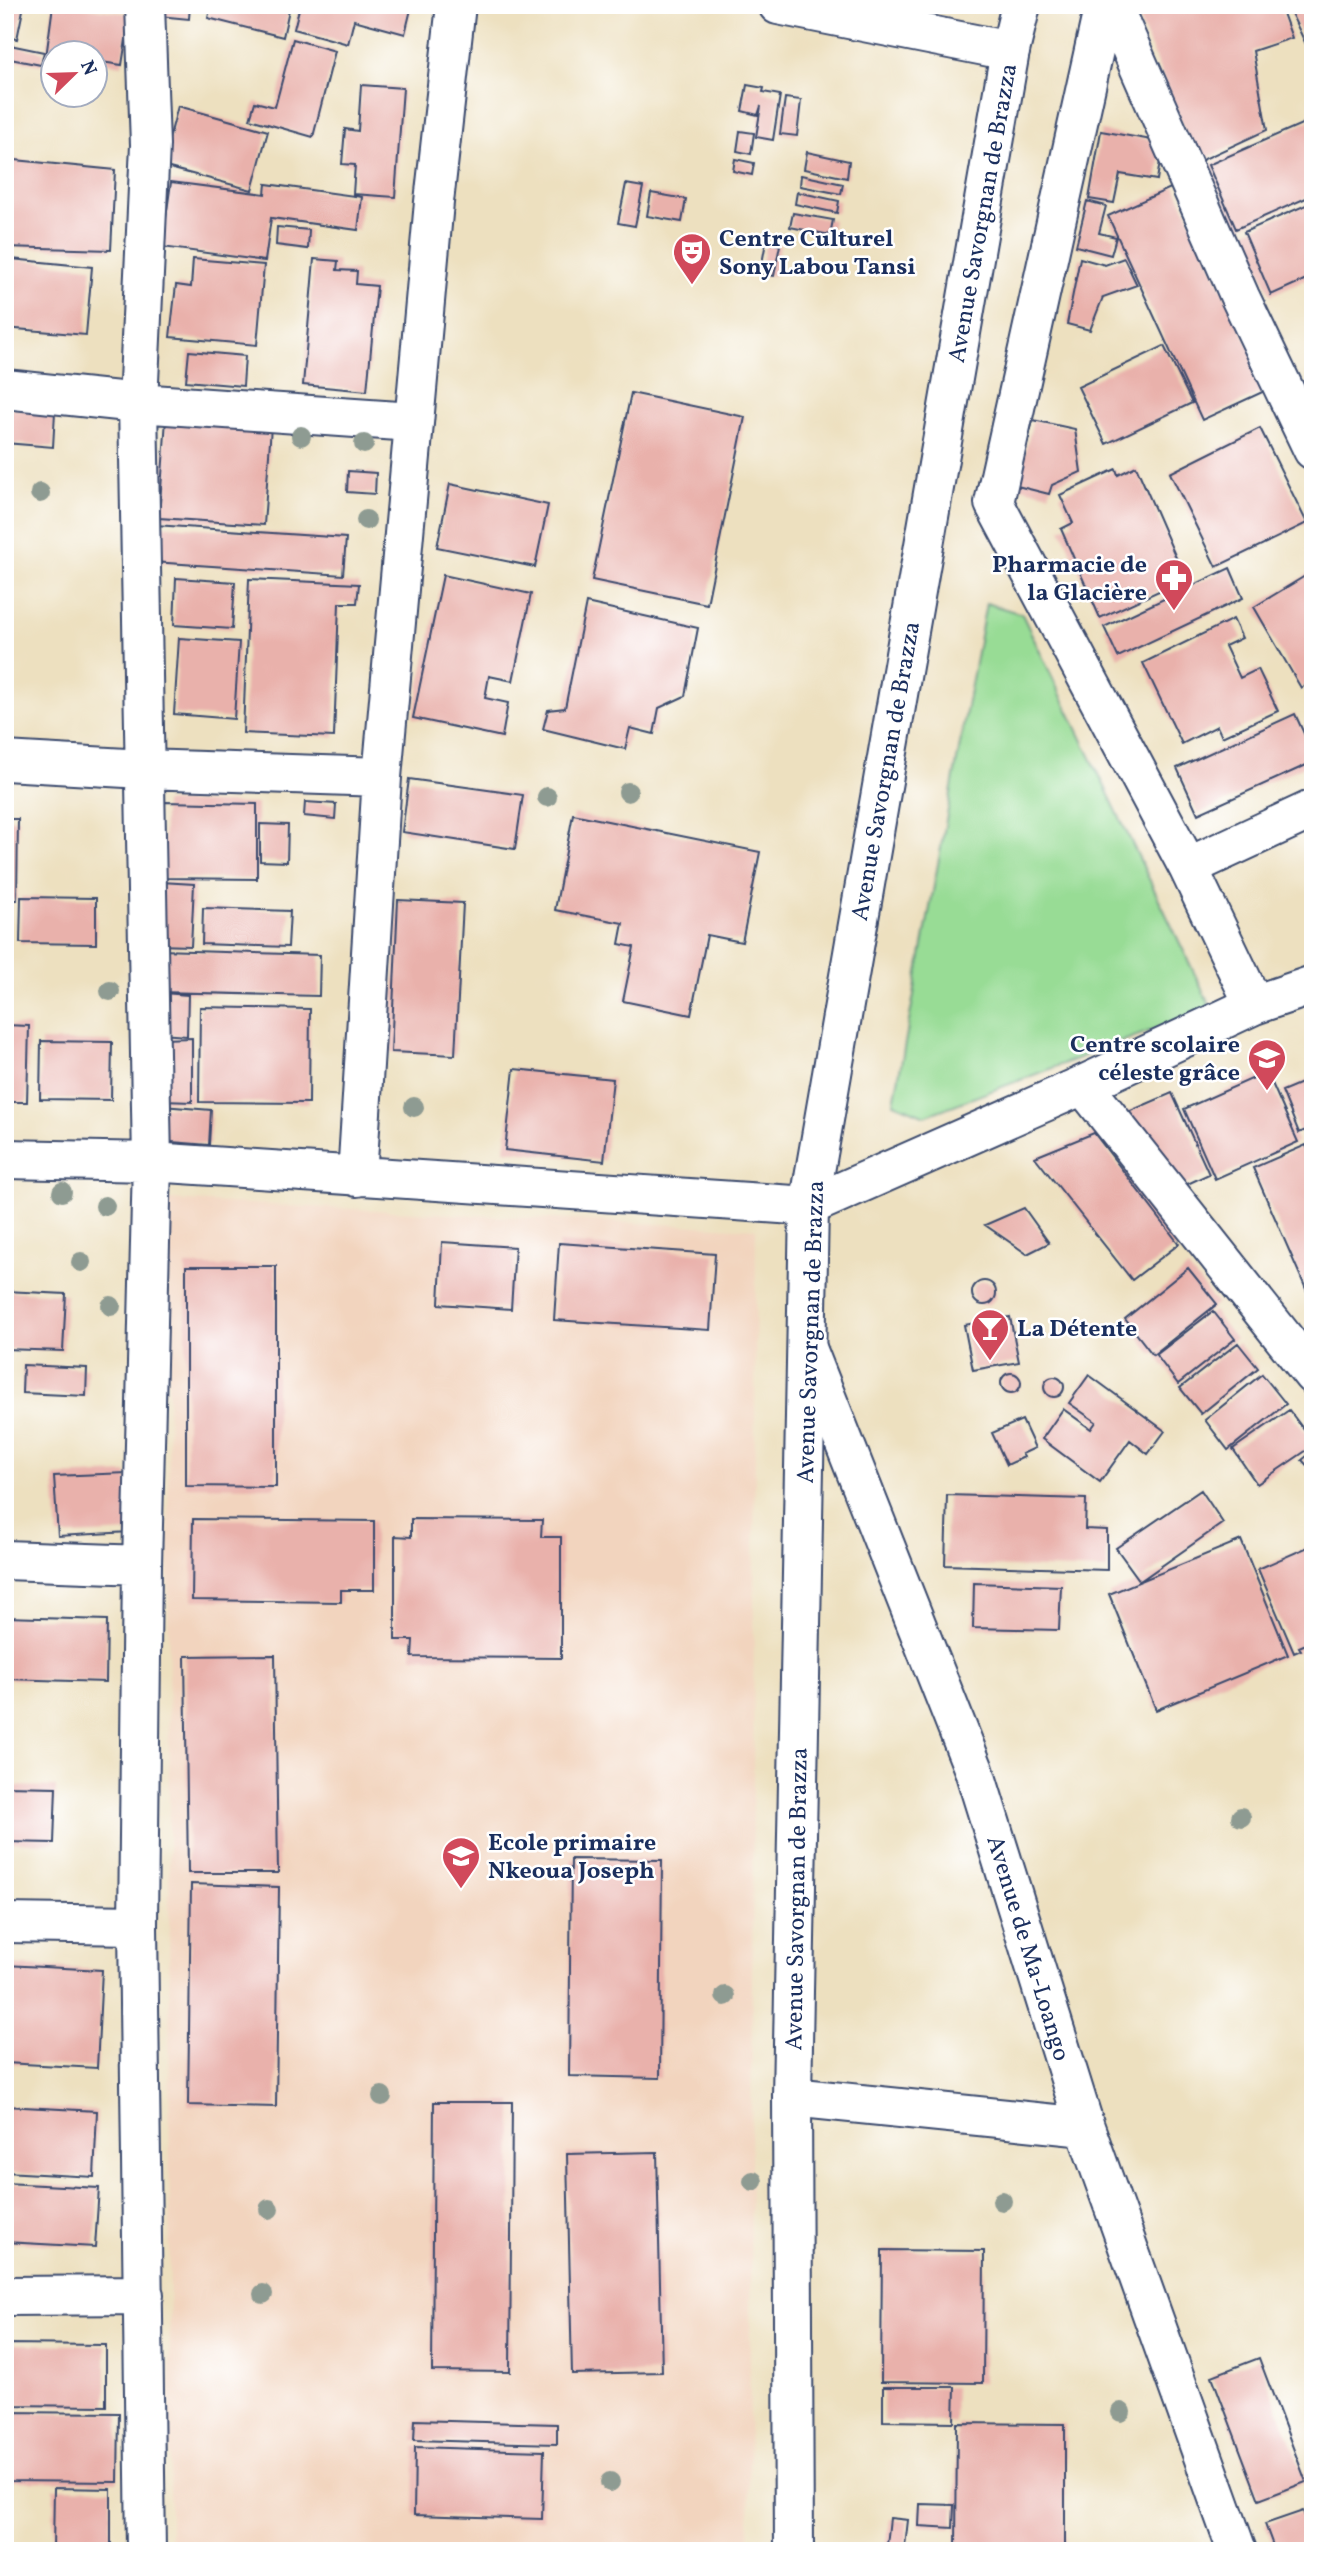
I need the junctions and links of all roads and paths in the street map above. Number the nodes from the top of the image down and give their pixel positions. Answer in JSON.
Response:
{"nodes":[{"id":1,"x":145,"y":5,"type":"edge"},
{"id":2,"x":456,"y":5,"type":"edge"},
{"id":3,"x":778,"y":5,"type":"edge"},
{"id":4,"x":1021,"y":5,"type":"edge"},
{"id":5,"x":1104,"y":5,"type":"edge"},
{"id":6,"x":1112,"y":5,"type":"edge"},
{"id":7,"x":1010,"y":51,"type":"junction"},
{"id":8,"x":5,"y":388,"type":"edge"},
{"id":9,"x":138,"y":403,"type":"junction"},
{"id":10,"x":413,"y":422,"type":"junction"},
{"id":11,"x":1313,"y":450,"type":"edge"},
{"id":12,"x":5,"y":761,"type":"edge"},
{"id":13,"x":144,"y":769,"type":"junction"},
{"id":14,"x":382,"y":777,"type":"junction"},
{"id":15,"x":1313,"y":809,"type":"edge"},
{"id":16,"x":1188,"y":867,"type":"junction"},
{"id":17,"x":1313,"y":985,"type":"edge"},
{"id":18,"x":1254,"y":1005,"type":"junction"},
{"id":19,"x":1083,"y":1085,"type":"junction"},
{"id":20,"x":5,"y":1159,"type":"edge"},
{"id":21,"x":152,"y":1162,"type":"junction"},
{"id":22,"x":357,"y":1177,"type":"junction"},
{"id":23,"x":809,"y":1206,"type":"junction"},
{"id":24,"x":808,"y":1351,"type":"junction"},
{"id":25,"x":1313,"y":1375,"type":"edge"},
{"id":26,"x":5,"y":1560,"type":"edge"},
{"id":27,"x":142,"y":1565,"type":"junction"},
{"id":28,"x":5,"y":1923,"type":"edge"},
{"id":29,"x":138,"y":1925,"type":"junction"},
{"id":30,"x":792,"y":2097,"type":"junction"},
{"id":31,"x":1085,"y":2127,"type":"junction"},
{"id":32,"x":144,"y":2295,"type":"junction"},
{"id":33,"x":5,"y":2296,"type":"edge"},
{"id":34,"x":146,"y":2551,"type":"edge"},
{"id":35,"x":794,"y":2551,"type":"edge"},
{"id":36,"x":1237,"y":2551,"type":"edge"}],
"edges":[{"from":1,"to":9,"type":"street"},
{"from":2,"to":10,"type":"street"},
{"from":3,"to":7,"type":"street"},
{"from":4,"to":7,"type":"street","name":"Avenue Savorgnan de Brazza"},
{"from":5,"to":16,"type":"street"},
{"from":6,"to":11,"type":"street"},
{"from":7,"to":23,"type":"street","name":"Avenue Savorgnan de Brazza"},
{"from":8,"to":9,"type":"street"},
{"from":9,"to":10,"type":"street"},
{"from":9,"to":13,"type":"street"},
{"from":10,"to":14,"type":"street"},
{"from":12,"to":13,"type":"street"},
{"from":13,"to":14,"type":"street"},
{"from":13,"to":21,"type":"street"},
{"from":14,"to":22,"type":"street"},
{"from":15,"to":16,"type":"street"},
{"from":16,"to":18,"type":"street"},
{"from":17,"to":18,"type":"street"},
{"from":18,"to":19,"type":"street"},
{"from":19,"to":23,"type":"street"},
{"from":19,"to":25,"type":"street"},
{"from":20,"to":21,"type":"street"},
{"from":21,"to":22,"type":"street"},
{"from":21,"to":27,"type":"street"},
{"from":22,"to":23,"type":"street"},
{"from":23,"to":24,"type":"street","name":"Avenue Savorgnan de Brazza"},
{"from":24,"to":30,"type":"street","name":"Avenue Savorgnan de Brazza"},
{"from":24,"to":31,"type":"street","name":"Avenue de Ma-Loango"},
{"from":26,"to":27,"type":"street"},
{"from":27,"to":29,"type":"street"},
{"from":28,"to":29,"type":"street"},
{"from":29,"to":32,"type":"street"},
{"from":30,"to":31,"type":"street"},
{"from":30,"to":35,"type":"street","name":"Avenue Savorgnan de Brazza"},
{"from":31,"to":36,"type":"street","name":"Avenue de Ma-Loango"},
{"from":32,"to":33,"type":"street"},
{"from":32,"to":34,"type":"street"}]}
